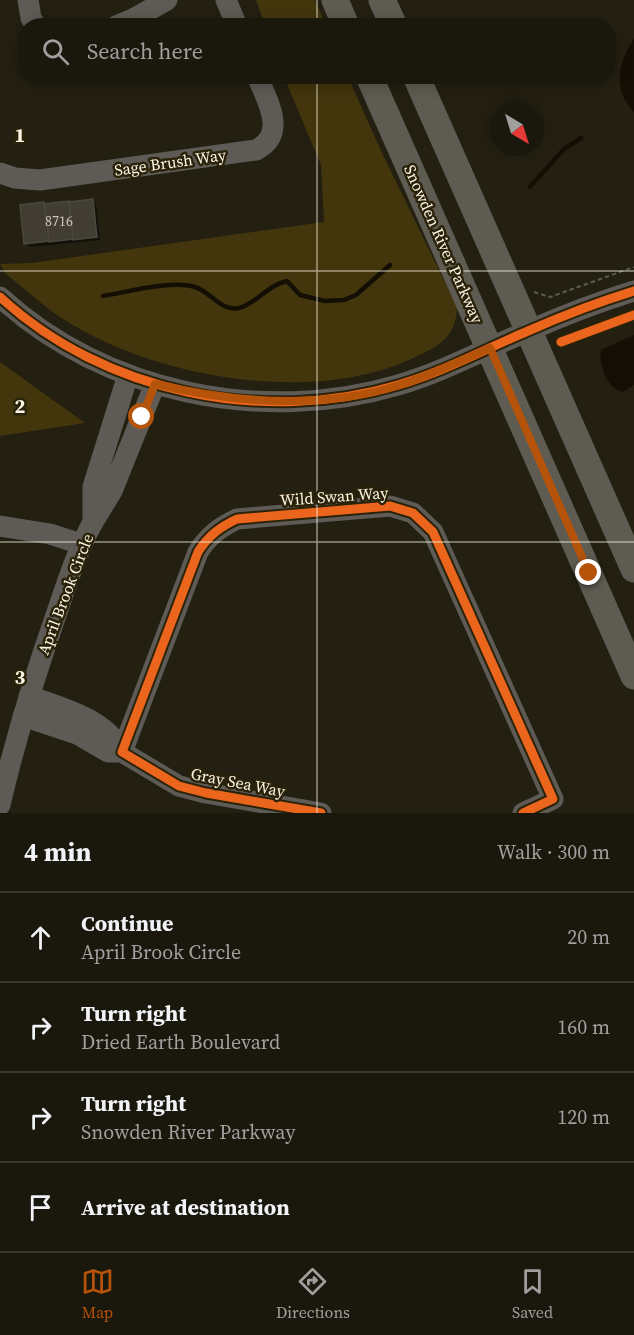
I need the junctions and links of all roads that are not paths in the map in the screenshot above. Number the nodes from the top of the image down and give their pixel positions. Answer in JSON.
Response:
{"nodes":[{"id":1,"x":28,"y":0,"type":"edge"},
{"id":2,"x":167,"y":0,"type":"edge"},
{"id":3,"x":226,"y":0,"type":"edge"},
{"id":4,"x":335,"y":0,"type":"edge"},
{"id":5,"x":382,"y":0,"type":"edge"},
{"id":6,"x":31,"y":18,"type":"edge"},
{"id":7,"x":135,"y":18,"type":"edge"},
{"id":8,"x":234,"y":18,"type":"edge"},
{"id":9,"x":343,"y":18,"type":"edge"},
{"id":10,"x":390,"y":18,"type":"edge"},
{"id":11,"x":260,"y":84,"type":"edge"},
{"id":12,"x":373,"y":84,"type":"edge"},
{"id":13,"x":420,"y":84,"type":"edge"},
{"id":14,"x":0,"y":173,"type":"edge"},
{"id":15,"x":634,"y":291,"type":"edge"},
{"id":16,"x":0,"y":297,"type":"edge"},
{"id":17,"x":528,"y":330,"type":"junction"},
{"id":18,"x":490,"y":348,"type":"junction"},
{"id":19,"x":128,"y":375,"type":"junction"},
{"id":20,"x":155,"y":384,"type":"junction"},
{"id":21,"x":93,"y":522,"type":"junction"},
{"id":22,"x":0,"y":526,"type":"edge"},
{"id":23,"x":81,"y":544,"type":"junction"},
{"id":24,"x":634,"y":569,"type":"edge"},
{"id":25,"x":634,"y":676,"type":"edge"},
{"id":26,"x":26,"y":706,"type":"junction"},
{"id":27,"x":122,"y":752,"type":"junction"},
{"id":28,"x":0,"y":805,"type":"edge"},
{"id":29,"x":321,"y":813,"type":"edge"},
{"id":30,"x":523,"y":813,"type":"edge"}],
"edges":[{"from":1,"to":6,"type":"street"},
{"from":2,"to":7,"type":"street"},
{"from":3,"to":8,"type":"street"},
{"from":4,"to":9,"type":"main road"},
{"from":5,"to":10,"type":"main road"},
{"from":11,"to":14,"type":"street","name":"Sage Brush Way"},
{"from":12,"to":18,"type":"main road","name":"Snowden River Parkway"},
{"from":13,"to":17,"type":"main road"},
{"from":15,"to":17,"type":"street"},
{"from":16,"to":19,"type":"street"},
{"from":17,"to":18,"type":"street"},
{"from":17,"to":24,"type":"main road"},
{"from":18,"to":20,"type":"street"},
{"from":18,"to":25,"type":"main road","name":"Snowden River Parkway"},
{"from":19,"to":20,"type":"street"},
{"from":19,"to":21,"type":"street","name":"April Brook Circle"},
{"from":20,"to":21,"type":"street","name":"April Brook Circle"},
{"from":21,"to":23,"type":"street","name":"April Brook Circle"},
{"from":22,"to":23,"type":"street"},
{"from":23,"to":26,"type":"street","name":"April Brook Circle"},
{"from":26,"to":27,"type":"street","name":"Gray Sea Way"},
{"from":26,"to":28,"type":"street","name":"April Brook Circle"},
{"from":27,"to":29,"type":"street","name":"Gray Sea Way"},
{"from":27,"to":30,"type":"street","name":"Wild Swan Way"}]}
